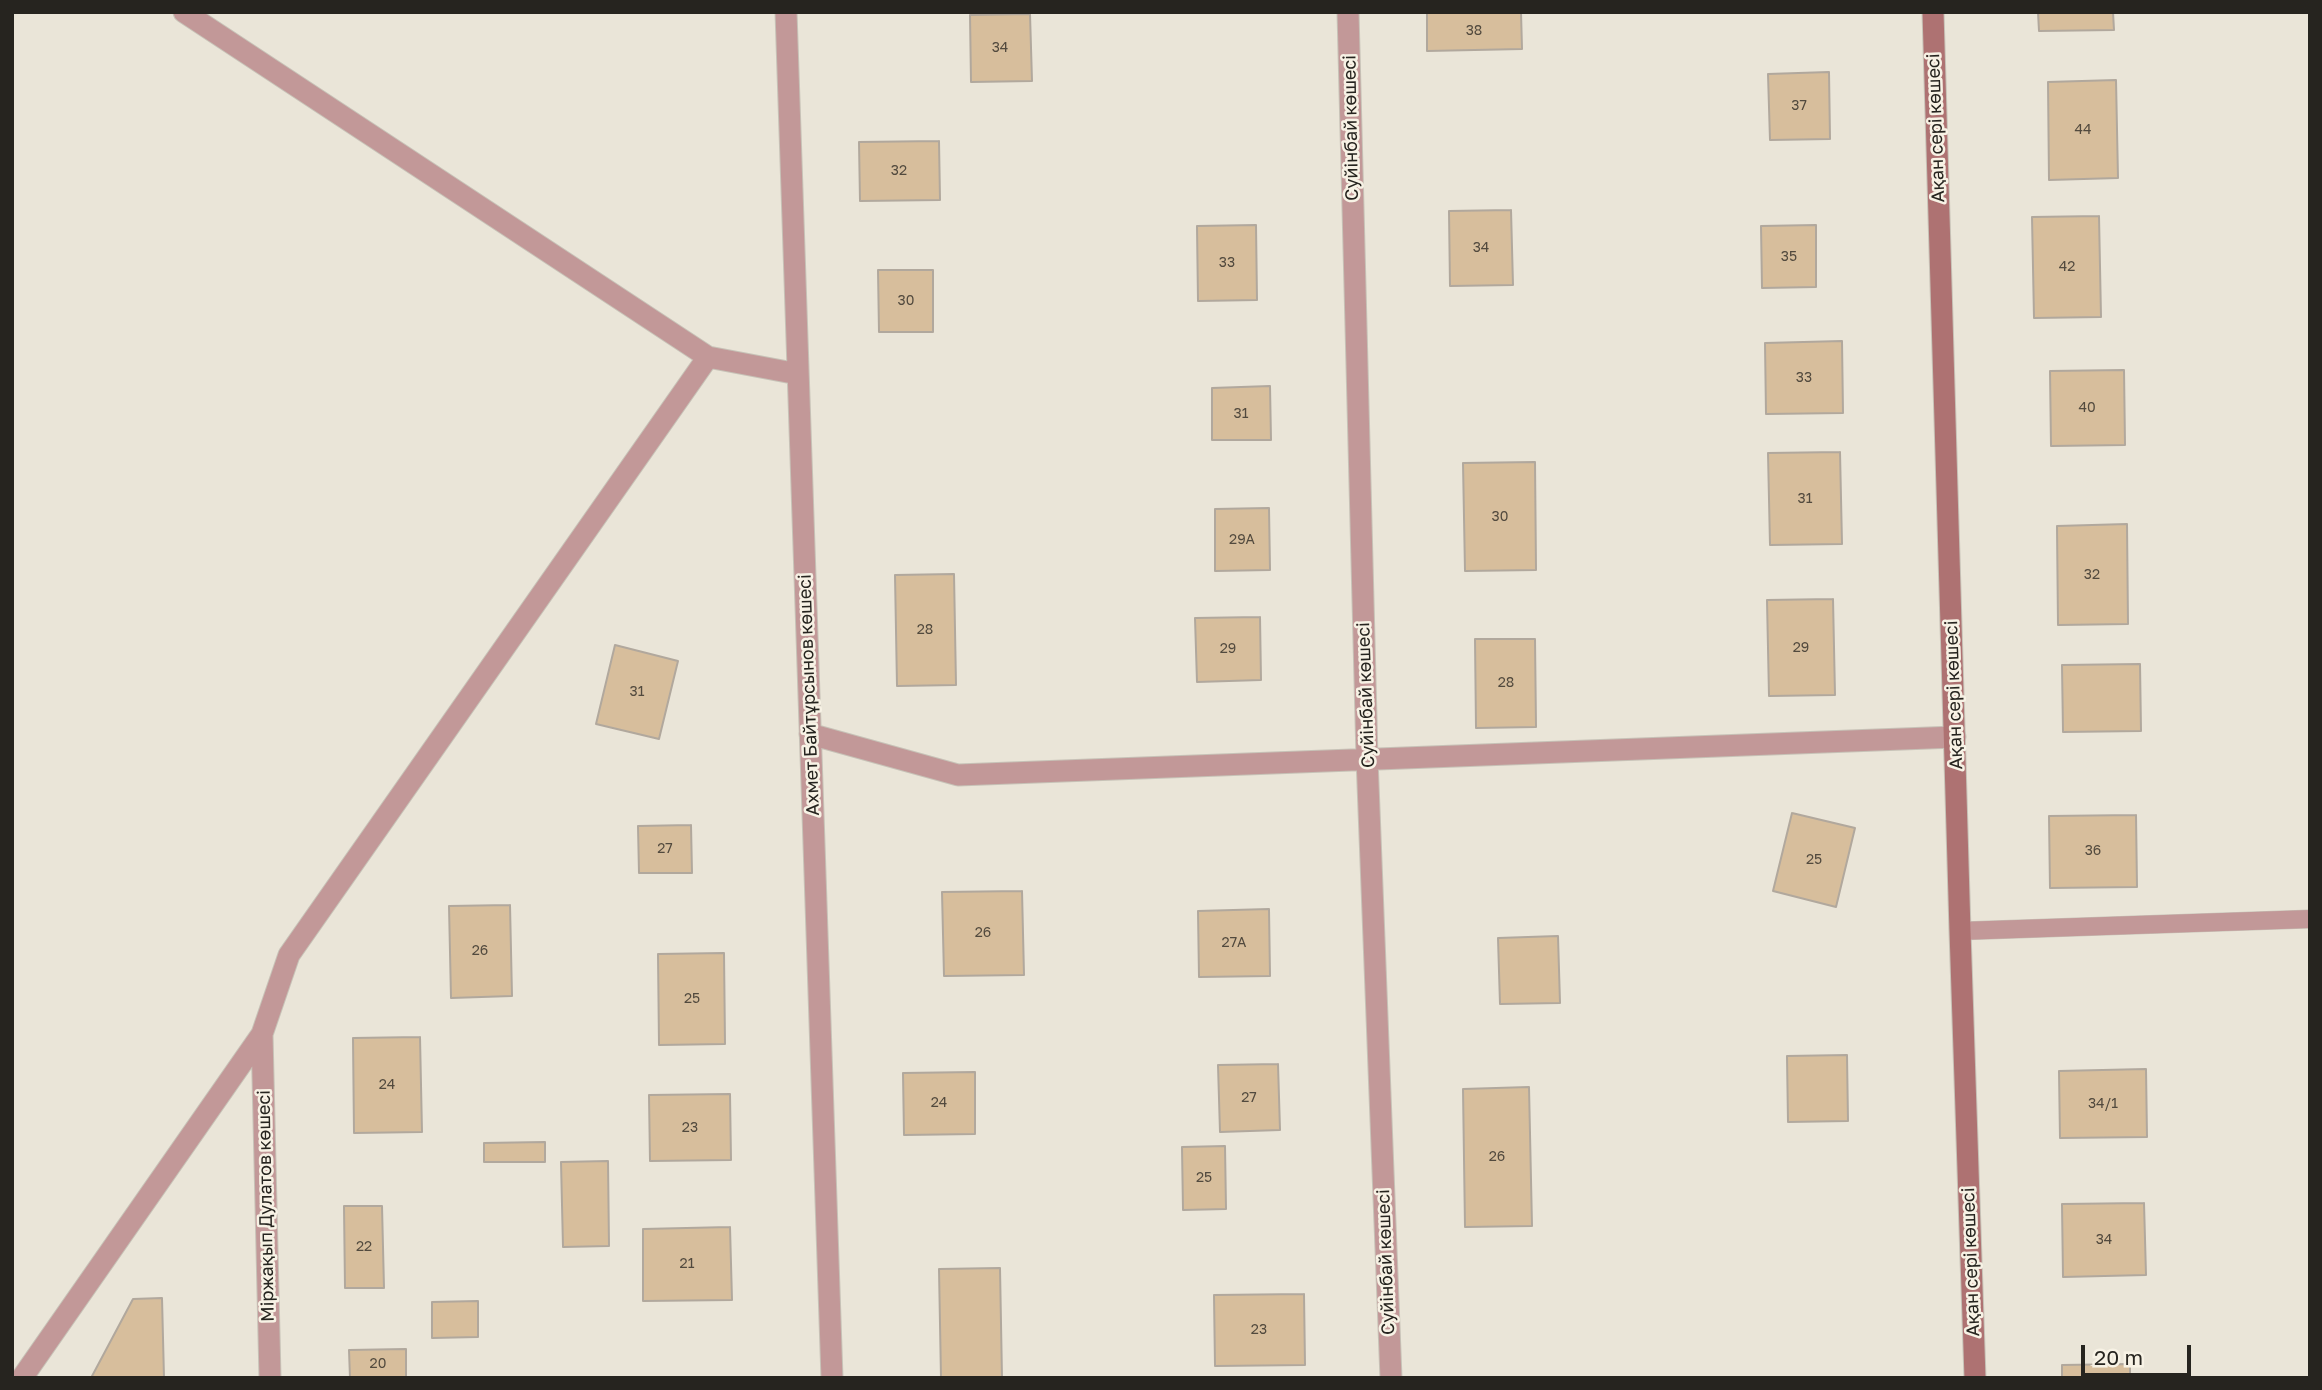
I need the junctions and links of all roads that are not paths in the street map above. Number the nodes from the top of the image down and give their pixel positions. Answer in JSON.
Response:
{"nodes":[{"id":1,"x":184,"y":12,"type":"edge"},
{"id":2,"x":786,"y":12,"type":"edge"},
{"id":3,"x":1348,"y":12,"type":"edge"},
{"id":4,"x":1933,"y":12,"type":"edge"},
{"id":5,"x":209,"y":21,"type":"edge"},
{"id":6,"x":708,"y":357,"type":"junction"},
{"id":7,"x":798,"y":374,"type":"junction"},
{"id":8,"x":810,"y":734,"type":"junction"},
{"id":9,"x":1955,"y":737,"type":"junction"},
{"id":10,"x":1367,"y":758,"type":"junction"},
{"id":11,"x":2310,"y":919,"type":"edge"},
{"id":12,"x":1960,"y":931,"type":"junction"},
{"id":13,"x":262,"y":1034,"type":"junction"},
{"id":14,"x":22,"y":1378,"type":"edge"},
{"id":15,"x":270,"y":1378,"type":"edge"},
{"id":16,"x":832,"y":1378,"type":"edge"},
{"id":17,"x":1391,"y":1378,"type":"edge"},
{"id":18,"x":1975,"y":1378,"type":"edge"}],
"edges":[{"from":1,"to":5,"type":"street"},
{"from":2,"to":7,"type":"street","name":"Ахмет Байтұрсынов көшесі"},
{"from":3,"to":10,"type":"street","name":"Суйінбай көшесі"},
{"from":4,"to":9,"type":"street","name":"Ақан сері көшесі"},
{"from":5,"to":6,"type":"street"},
{"from":6,"to":7,"type":"street"},
{"from":6,"to":13,"type":"street"},
{"from":7,"to":8,"type":"street","name":"Ахмет Байтұрсынов көшесі"},
{"from":8,"to":10,"type":"street"},
{"from":8,"to":16,"type":"street","name":"Ахмет Байтұрсынов көшесі"},
{"from":9,"to":10,"type":"street"},
{"from":9,"to":12,"type":"street","name":"Ақан сері көшесі"},
{"from":10,"to":17,"type":"street","name":"Суйінбай көшесі"},
{"from":11,"to":12,"type":"lane"},
{"from":12,"to":18,"type":"street","name":"Ақан сері көшесі"},
{"from":13,"to":14,"type":"street"},
{"from":13,"to":15,"type":"street","name":"Міржақып Дулатов көшесі"}]}
